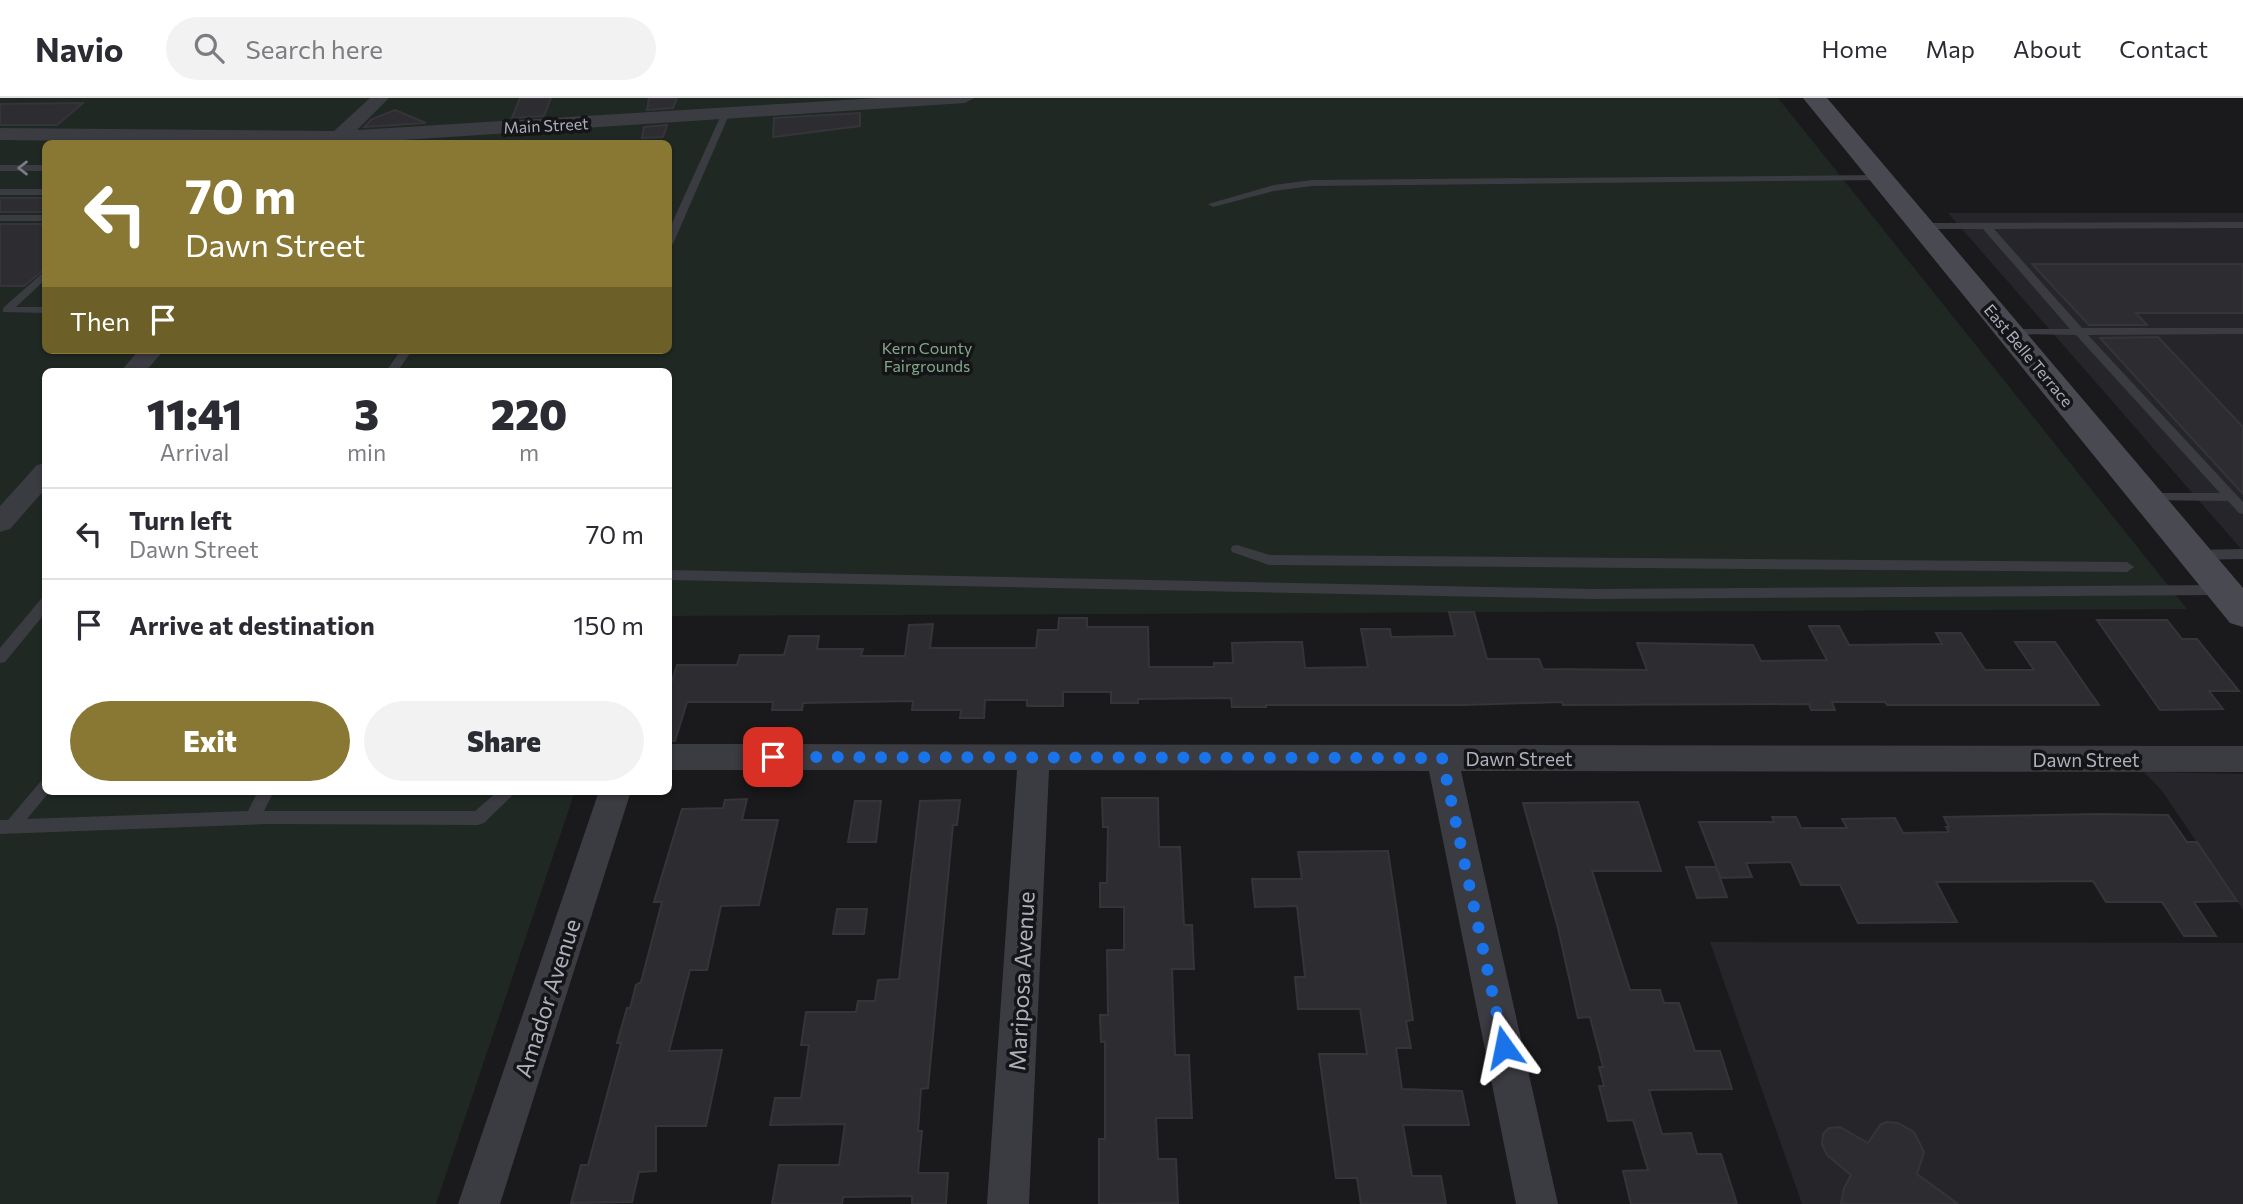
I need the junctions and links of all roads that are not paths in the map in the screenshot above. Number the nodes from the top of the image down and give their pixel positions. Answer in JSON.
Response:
{"nodes":[{"id":1,"x":380,"y":98,"type":"edge"},
{"id":2,"x":965,"y":98,"type":"edge"},
{"id":3,"x":1815,"y":98,"type":"edge"},
{"id":4,"x":725,"y":115,"type":"junction"},
{"id":5,"x":0,"y":134,"type":"edge"},
{"id":6,"x":336,"y":140,"type":"edge"},
{"id":7,"x":0,"y":168,"type":"edge"},
{"id":8,"x":42,"y":169,"type":"edge"},
{"id":9,"x":1882,"y":178,"type":"junction"},
{"id":10,"x":0,"y":192,"type":"edge"},
{"id":11,"x":42,"y":192,"type":"edge"},
{"id":12,"x":1213,"y":204,"type":"dead end"},
{"id":13,"x":0,"y":218,"type":"edge"},
{"id":14,"x":42,"y":218,"type":"edge"},
{"id":15,"x":2243,"y":225,"type":"edge"},
{"id":16,"x":1922,"y":226,"type":"junction"},
{"id":17,"x":1987,"y":227,"type":"junction"},
{"id":18,"x":672,"y":235,"type":"edge"},
{"id":19,"x":42,"y":277,"type":"edge"},
{"id":20,"x":42,"y":310,"type":"edge"},
{"id":21,"x":3,"y":313,"type":"edge"},
{"id":22,"x":2243,"y":331,"type":"edge"},
{"id":23,"x":2010,"y":332,"type":"junction"},
{"id":24,"x":2079,"y":332,"type":"junction"},
{"id":25,"x":148,"y":354,"type":"edge"},
{"id":26,"x":136,"y":368,"type":"edge"},
{"id":27,"x":42,"y":476,"type":"edge"},
{"id":28,"x":2229,"y":496,"type":"junction"},
{"id":29,"x":2147,"y":497,"type":"junction"},
{"id":30,"x":2243,"y":510,"type":"edge"},
{"id":31,"x":0,"y":523,"type":"edge"},
{"id":32,"x":1237,"y":550,"type":"dead end"},
{"id":33,"x":2243,"y":554,"type":"edge"},
{"id":34,"x":2195,"y":555,"type":"junction"},
{"id":35,"x":2127,"y":567,"type":"dead end"},
{"id":36,"x":672,"y":575,"type":"edge"},
{"id":37,"x":2234,"y":601,"type":"edge"},
{"id":38,"x":42,"y":606,"type":"edge"},
{"id":39,"x":0,"y":658,"type":"edge"},
{"id":40,"x":672,"y":757,"type":"edge"},
{"id":41,"x":1034,"y":758,"type":"junction"},
{"id":42,"x":1442,"y":758,"type":"junction"},
{"id":43,"x":2243,"y":759,"type":"edge"},
{"id":44,"x":42,"y":789,"type":"edge"},
{"id":45,"x":264,"y":795,"type":"edge"},
{"id":46,"x":504,"y":795,"type":"edge"},
{"id":47,"x":614,"y":795,"type":"edge"},
{"id":48,"x":252,"y":818,"type":"junction"},
{"id":49,"x":6,"y":827,"type":"edge"},
{"id":50,"x":479,"y":1204,"type":"edge"},
{"id":51,"x":1008,"y":1204,"type":"edge"},
{"id":52,"x":1538,"y":1204,"type":"edge"}],
"edges":[{"from":1,"to":6,"type":"street"},
{"from":2,"to":4,"type":"street","name":"Main Street"},
{"from":3,"to":9,"type":"street","name":"East Belle Terrace"},
{"from":4,"to":6,"type":"street","name":"Main Street"},
{"from":4,"to":18,"type":"lane"},
{"from":5,"to":6,"type":"street","name":"Main Street"},
{"from":8,"to":7,"type":"lane","one_way":true},
{"from":9,"to":12,"type":"lane"},
{"from":9,"to":16,"type":"street","name":"East Belle Terrace"},
{"from":10,"to":11,"type":"lane"},
{"from":13,"to":14,"type":"lane"},
{"from":15,"to":17,"type":"lane"},
{"from":16,"to":17,"type":"lane"},
{"from":16,"to":23,"type":"street","name":"East Belle Terrace"},
{"from":17,"to":24,"type":"lane"},
{"from":19,"to":21,"type":"lane"},
{"from":20,"to":21,"type":"lane"},
{"from":22,"to":24,"type":"lane"},
{"from":23,"to":24,"type":"lane"},
{"from":23,"to":29,"type":"street","name":"East Belle Terrace"},
{"from":24,"to":28,"type":"lane"},
{"from":25,"to":26,"type":"street"},
{"from":27,"to":31,"type":"street"},
{"from":28,"to":29,"type":"lane"},
{"from":28,"to":30,"type":"lane"},
{"from":29,"to":34,"type":"street","name":"East Belle Terrace"},
{"from":32,"to":35,"type":"lane"},
{"from":33,"to":34,"type":"lane"},
{"from":34,"to":37,"type":"street","name":"East Belle Terrace"},
{"from":36,"to":37,"type":"lane"},
{"from":38,"to":39,"type":"lane"},
{"from":40,"to":41,"type":"street","name":"Dawn Street"},
{"from":41,"to":42,"type":"street","name":"Dawn Street"},
{"from":41,"to":51,"type":"street","name":"Mariposa Avenue"},
{"from":42,"to":43,"type":"street","name":"Dawn Street"},
{"from":42,"to":52,"type":"street"},
{"from":44,"to":49,"type":"lane"},
{"from":45,"to":48,"type":"lane"},
{"from":46,"to":48,"type":"lane"},
{"from":47,"to":50,"type":"street","name":"Amador Avenue"},
{"from":48,"to":49,"type":"lane"}]}
